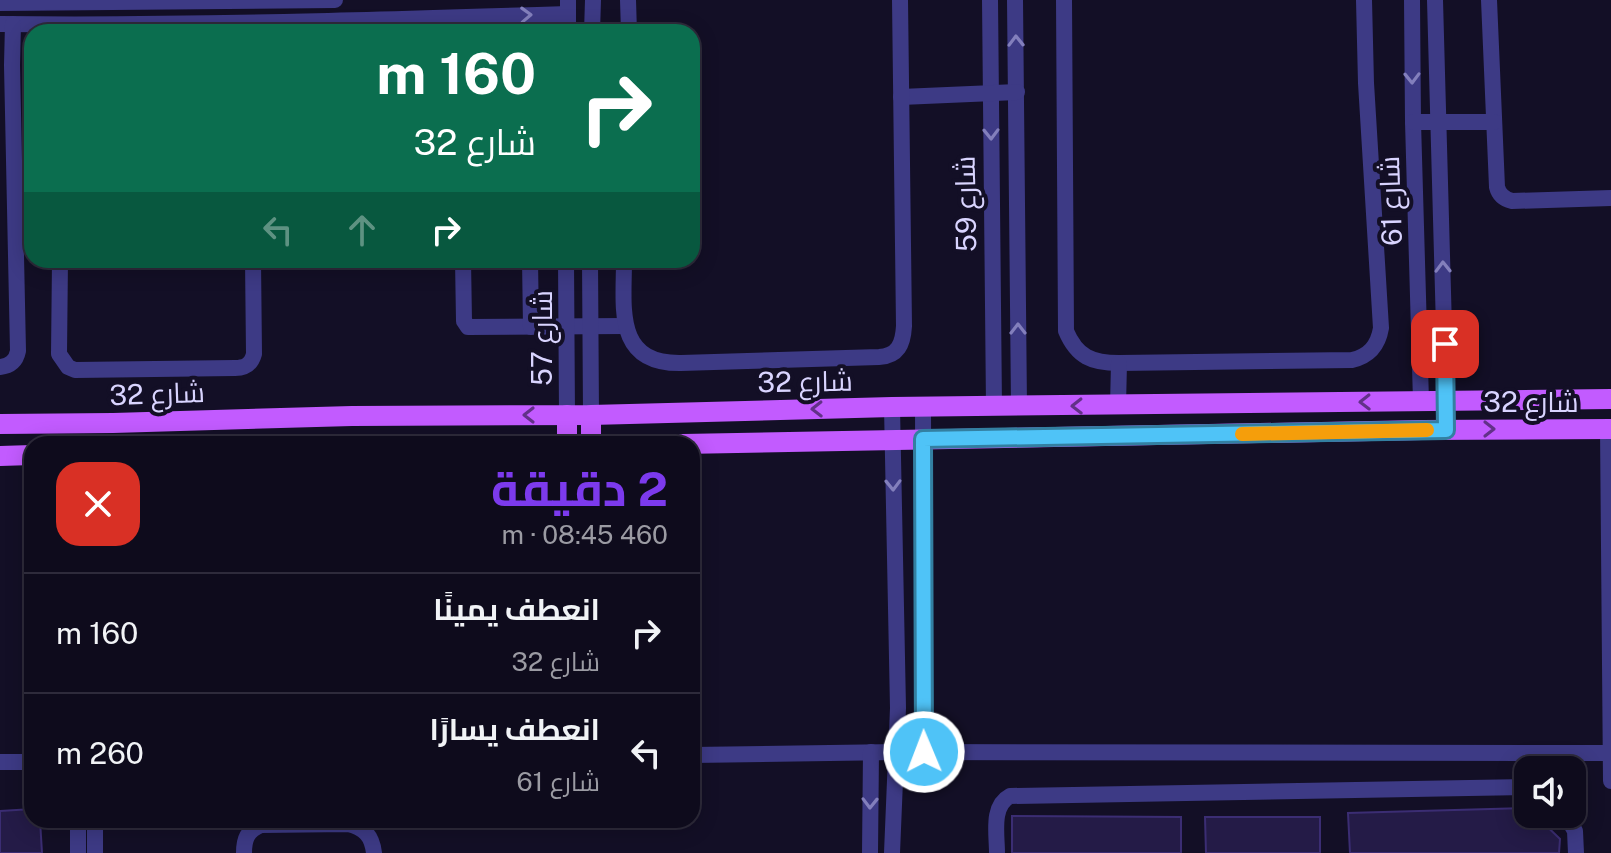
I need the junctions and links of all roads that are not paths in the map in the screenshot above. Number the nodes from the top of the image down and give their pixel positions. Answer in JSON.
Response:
{"nodes":[{"id":1,"x":292,"y":0,"type":"edge"},
{"id":2,"x":335,"y":0,"type":"edge"},
{"id":3,"x":593,"y":0,"type":"edge"},
{"id":4,"x":628,"y":0,"type":"edge"},
{"id":5,"x":900,"y":0,"type":"edge"},
{"id":6,"x":990,"y":0,"type":"edge"},
{"id":7,"x":1015,"y":0,"type":"edge"},
{"id":8,"x":1064,"y":0,"type":"edge"},
{"id":9,"x":1364,"y":0,"type":"edge"},
{"id":10,"x":1412,"y":0,"type":"edge"},
{"id":11,"x":1435,"y":0,"type":"edge"},
{"id":12,"x":1489,"y":0,"type":"edge"},
{"id":13,"x":24,"y":2,"type":"edge"},
{"id":14,"x":0,"y":3,"type":"edge"},
{"id":15,"x":58,"y":3,"type":"junction"},
{"id":16,"x":568,"y":7,"type":"edge"},
{"id":17,"x":292,"y":21,"type":"junction"},
{"id":18,"x":58,"y":24,"type":"edge"},
{"id":19,"x":204,"y":24,"type":"edge"},
{"id":20,"x":334,"y":24,"type":"edge"},
{"id":21,"x":384,"y":24,"type":"edge"},
{"id":22,"x":592,"y":24,"type":"edge"},
{"id":23,"x":629,"y":24,"type":"edge"},
{"id":24,"x":12,"y":25,"type":"edge"},
{"id":25,"x":6,"y":65,"type":"edge"},
{"id":26,"x":1017,"y":92,"type":"junction"},
{"id":27,"x":990,"y":93,"type":"junction"},
{"id":28,"x":901,"y":97,"type":"junction"},
{"id":29,"x":1438,"y":121,"type":"junction"},
{"id":30,"x":1413,"y":122,"type":"junction"},
{"id":31,"x":1494,"y":122,"type":"junction"},
{"id":32,"x":1611,"y":198,"type":"edge"},
{"id":33,"x":60,"y":268,"type":"edge"},
{"id":34,"x":253,"y":268,"type":"edge"},
{"id":35,"x":463,"y":268,"type":"edge"},
{"id":36,"x":530,"y":268,"type":"edge"},
{"id":37,"x":566,"y":268,"type":"edge"},
{"id":38,"x":590,"y":268,"type":"edge"},
{"id":39,"x":624,"y":268,"type":"edge"},
{"id":40,"x":567,"y":326,"type":"junction"},
{"id":41,"x":590,"y":326,"type":"junction"},
{"id":42,"x":625,"y":326,"type":"junction"},
{"id":43,"x":531,"y":327,"type":"junction"},
{"id":44,"x":1119,"y":363,"type":"junction"},
{"id":45,"x":0,"y":367,"type":"edge"},
{"id":46,"x":1611,"y":399,"type":"edge"},
{"id":47,"x":1421,"y":401,"type":"junction"},
{"id":48,"x":1446,"y":401,"type":"junction"},
{"id":49,"x":1118,"y":406,"type":"junction"},
{"id":50,"x":892,"y":407,"type":"junction"},
{"id":51,"x":923,"y":407,"type":"junction"},
{"id":52,"x":994,"y":407,"type":"junction"},
{"id":53,"x":1019,"y":407,"type":"junction"},
{"id":54,"x":567,"y":415,"type":"junction"},
{"id":55,"x":591,"y":415,"type":"junction"},
{"id":56,"x":0,"y":424,"type":"edge"},
{"id":57,"x":1610,"y":429,"type":"edge"},
{"id":58,"x":1422,"y":430,"type":"junction"},
{"id":59,"x":1446,"y":430,"type":"junction"},
{"id":60,"x":567,"y":436,"type":"edge"},
{"id":61,"x":591,"y":436,"type":"edge"},
{"id":62,"x":923,"y":439,"type":"junction"},
{"id":63,"x":893,"y":440,"type":"junction"},
{"id":64,"x":700,"y":444,"type":"edge"},
{"id":65,"x":24,"y":455,"type":"edge"},
{"id":66,"x":0,"y":456,"type":"edge"},
{"id":67,"x":871,"y":752,"type":"junction"},
{"id":68,"x":897,"y":752,"type":"junction"},
{"id":69,"x":924,"y":752,"type":"junction"},
{"id":70,"x":1610,"y":754,"type":"edge"},
{"id":71,"x":700,"y":755,"type":"edge"},
{"id":72,"x":0,"y":762,"type":"edge"},
{"id":73,"x":24,"y":762,"type":"edge"},
{"id":74,"x":1611,"y":781,"type":"edge"},
{"id":75,"x":1514,"y":787,"type":"edge"},
{"id":76,"x":78,"y":828,"type":"edge"},
{"id":77,"x":95,"y":828,"type":"edge"},
{"id":78,"x":256,"y":828,"type":"edge"},
{"id":79,"x":361,"y":828,"type":"edge"},
{"id":80,"x":1573,"y":828,"type":"edge"},
{"id":81,"x":78,"y":853,"type":"edge"},
{"id":82,"x":95,"y":853,"type":"edge"},
{"id":83,"x":244,"y":853,"type":"edge"},
{"id":84,"x":374,"y":853,"type":"edge"},
{"id":85,"x":870,"y":853,"type":"edge"},
{"id":86,"x":892,"y":853,"type":"edge"},
{"id":87,"x":997,"y":853,"type":"edge"},
{"id":88,"x":1576,"y":853,"type":"edge"}],
"edges":[{"from":1,"to":2,"type":"street"},
{"from":1,"to":15,"type":"street"},
{"from":1,"to":17,"type":"street"},
{"from":3,"to":22,"type":"street"},
{"from":4,"to":23,"type":"street"},
{"from":5,"to":28,"type":"street"},
{"from":6,"to":27,"type":"street","name":"شارع 59"},
{"from":26,"to":7,"type":"street","name":"شارع 59","one_way":true},
{"from":8,"to":44,"type":"street"},
{"from":9,"to":44,"type":"street"},
{"from":10,"to":30,"type":"street","name":"شارع 61","one_way":true},
{"from":11,"to":29,"type":"street","name":"شارع 61"},
{"from":12,"to":31,"type":"street"},
{"from":13,"to":14,"type":"street"},
{"from":13,"to":15,"type":"street"},
{"from":13,"to":24,"type":"street"},
{"from":15,"to":18,"type":"street"},
{"from":21,"to":16,"type":"street","one_way":true},
{"from":17,"to":19,"type":"street"},
{"from":17,"to":20,"type":"street"},
{"from":24,"to":25,"type":"street"},
{"from":25,"to":45,"type":"street"},
{"from":26,"to":27,"type":"street"},
{"from":53,"to":26,"type":"street","name":"شارع 59","one_way":true},
{"from":27,"to":28,"type":"street"},
{"from":27,"to":52,"type":"street","name":"شارع 59","one_way":true},
{"from":28,"to":42,"type":"street"},
{"from":29,"to":30,"type":"street"},
{"from":29,"to":31,"type":"street"},
{"from":48,"to":29,"type":"street","name":"شارع 61","one_way":true},
{"from":30,"to":47,"type":"street","name":"شارع 61"},
{"from":31,"to":32,"type":"street"},
{"from":33,"to":34,"type":"street"},
{"from":35,"to":43,"type":"street"},
{"from":36,"to":43,"type":"street"},
{"from":37,"to":40,"type":"street","name":"شارع 57"},
{"from":38,"to":41,"type":"street","name":"شارع 57"},
{"from":39,"to":42,"type":"street"},
{"from":40,"to":41,"type":"street"},
{"from":40,"to":43,"type":"street"},
{"from":40,"to":54,"type":"street","name":"شارع 57"},
{"from":41,"to":42,"type":"street"},
{"from":41,"to":55,"type":"street","name":"شارع 57"},
{"from":44,"to":49,"type":"street"},
{"from":46,"to":48,"type":"main road","name":"شارع 32"},
{"from":47,"to":48,"type":"main road","name":"شارع 32"},
{"from":47,"to":49,"type":"main road","name":"شارع 32","one_way":true},
{"from":47,"to":58,"type":"main road"},
{"from":48,"to":59,"type":"main road"},
{"from":49,"to":53,"type":"main road","name":"شارع 32","one_way":true},
{"from":50,"to":51,"type":"main road","name":"شارع 32"},
{"from":50,"to":55,"type":"main road","name":"شارع 32","one_way":true},
{"from":50,"to":63,"type":"street"},
{"from":51,"to":52,"type":"main road","name":"شارع 32"},
{"from":51,"to":62,"type":"street"},
{"from":52,"to":53,"type":"main road","name":"شارع 32"},
{"from":54,"to":55,"type":"main road","name":"شارع 32"},
{"from":54,"to":56,"type":"main road","name":"شارع 32","one_way":true},
{"from":54,"to":60,"type":"main road"},
{"from":55,"to":61,"type":"main road"},
{"from":59,"to":57,"type":"main road","name":"شارع 32","one_way":true},
{"from":57,"to":70,"type":"street"},
{"from":58,"to":59,"type":"main road","name":"شارع 32"},
{"from":58,"to":62,"type":"main road","name":"شارع 32"},
{"from":62,"to":63,"type":"main road","name":"شارع 32"},
{"from":62,"to":69,"type":"street"},
{"from":63,"to":64,"type":"main road","name":"شارع 32"},
{"from":63,"to":68,"type":"street","one_way":true},
{"from":65,"to":66,"type":"main road"},
{"from":67,"to":68,"type":"street"},
{"from":67,"to":71,"type":"street"},
{"from":67,"to":85,"type":"street","one_way":true},
{"from":68,"to":69,"type":"street"},
{"from":68,"to":86,"type":"street"},
{"from":69,"to":70,"type":"street"},
{"from":70,"to":74,"type":"street"},
{"from":72,"to":73,"type":"street"},
{"from":75,"to":87,"type":"street"},
{"from":76,"to":81,"type":"street"},
{"from":77,"to":82,"type":"street"},
{"from":78,"to":83,"type":"street"},
{"from":79,"to":84,"type":"street"},
{"from":80,"to":88,"type":"street"}]}
